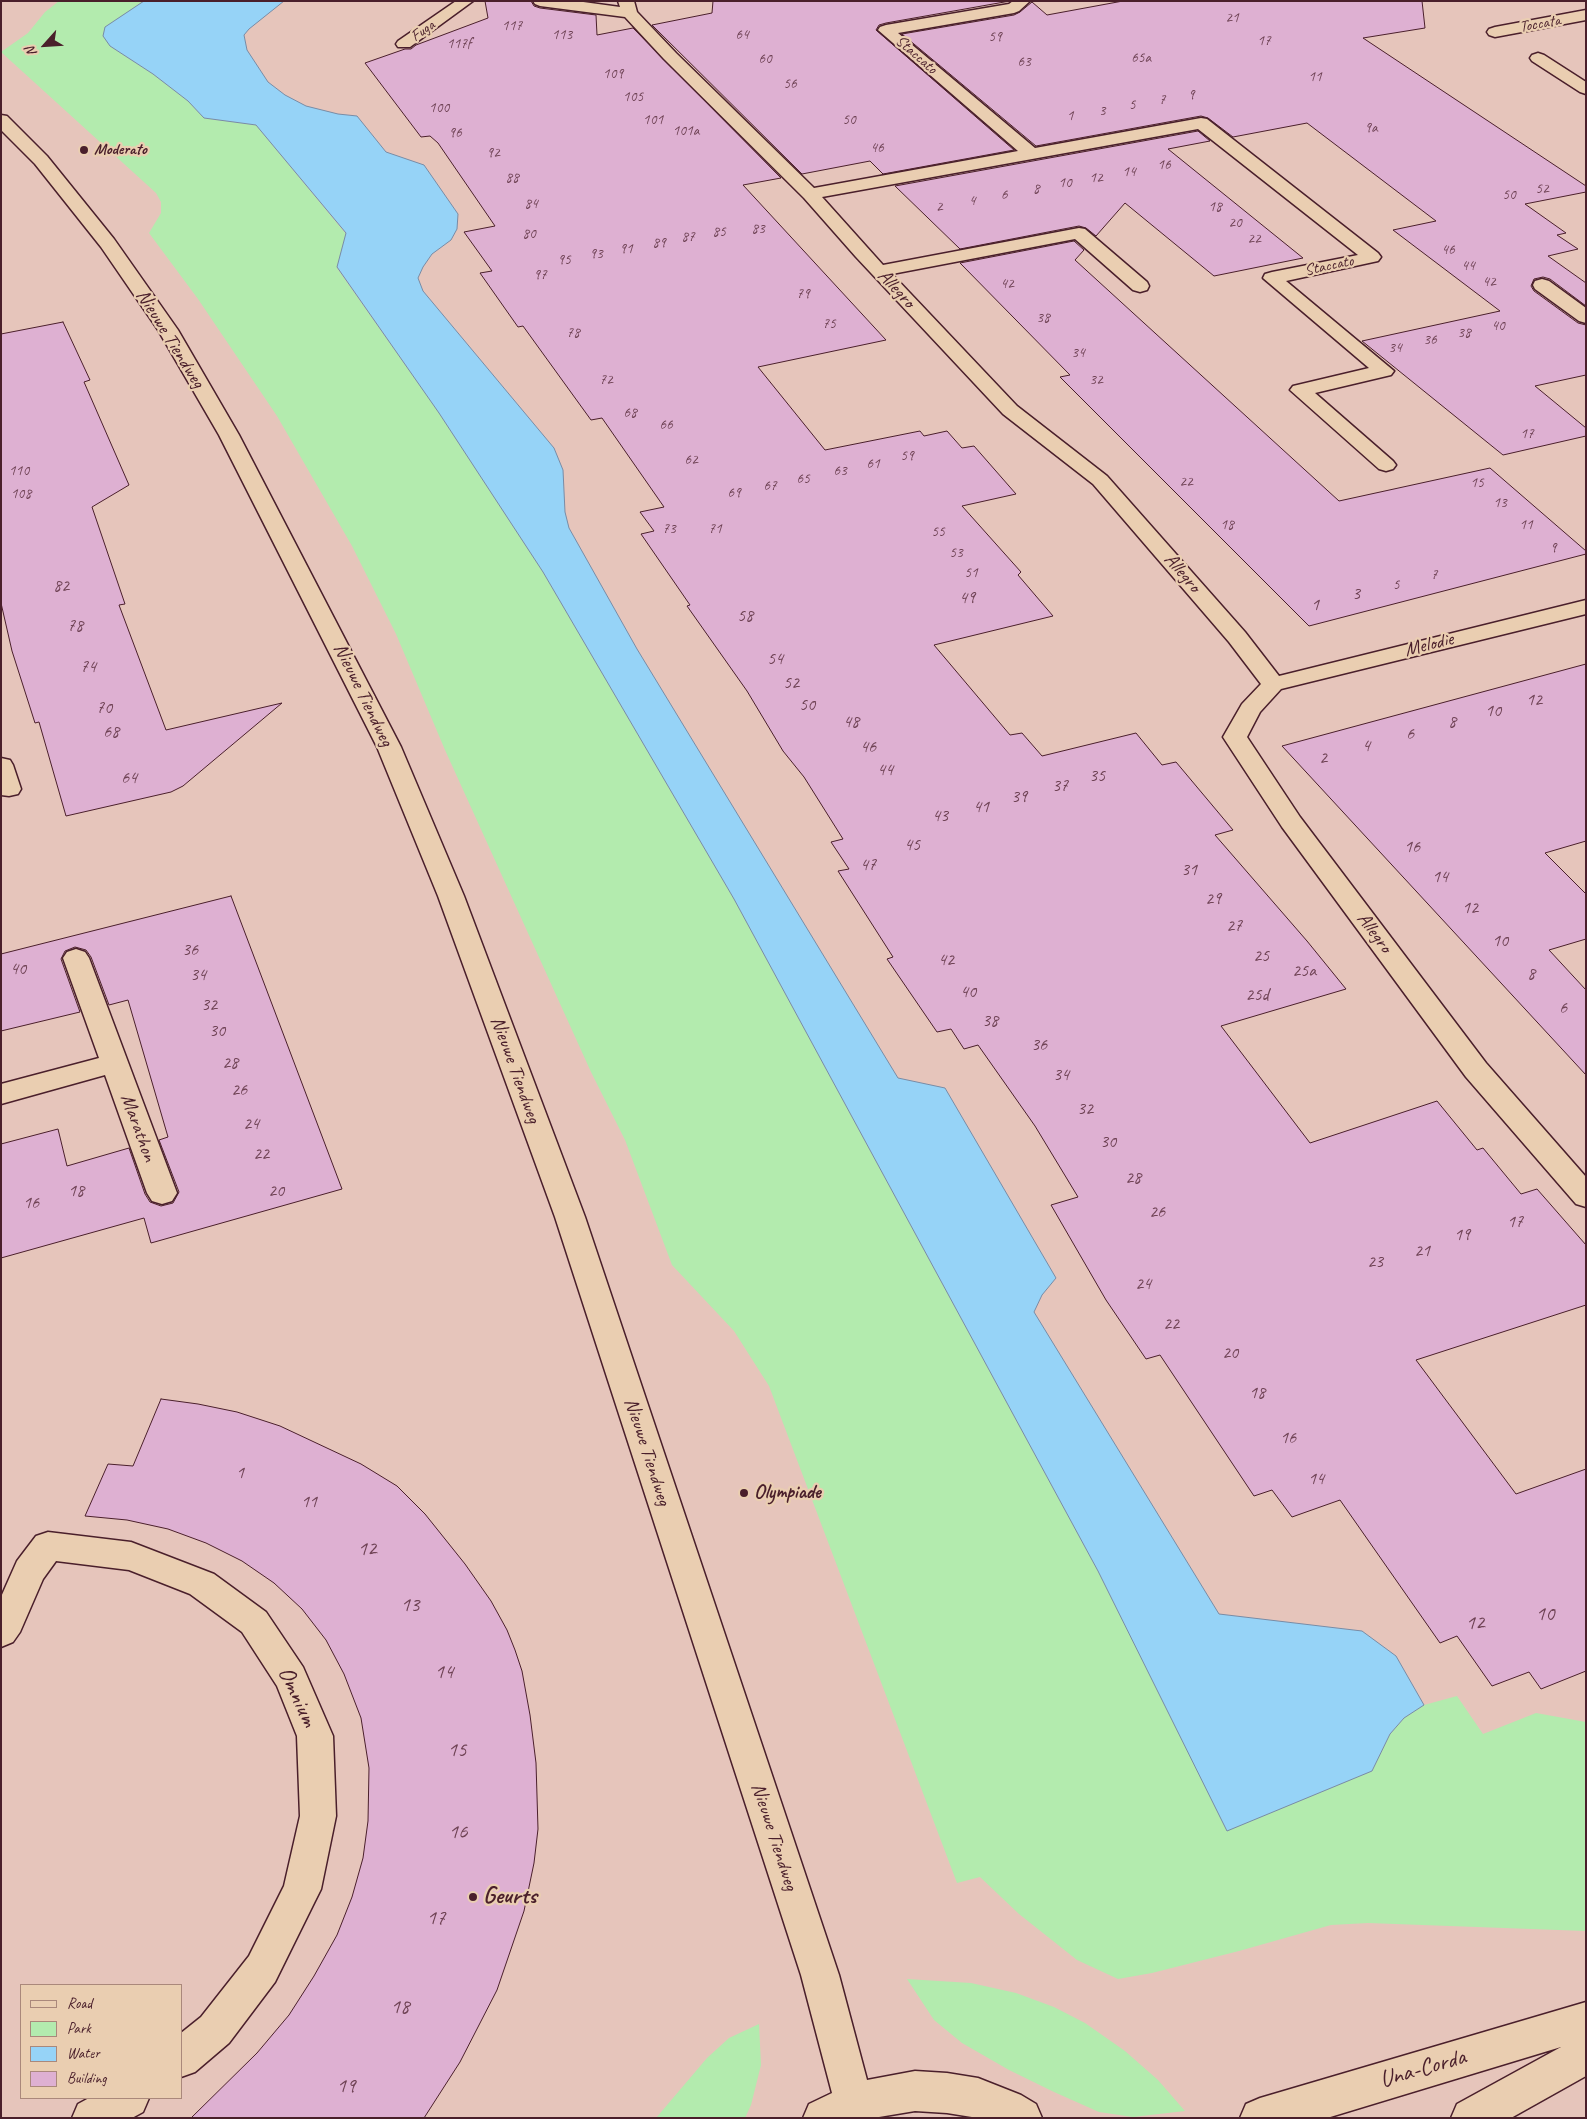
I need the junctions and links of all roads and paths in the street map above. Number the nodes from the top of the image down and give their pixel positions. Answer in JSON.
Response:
{"nodes":[{"id":1,"x":466,"y":1,"type":"edge"},
{"id":2,"x":540,"y":1,"type":"edge"},
{"id":3,"x":1023,"y":1,"type":"edge"},
{"id":4,"x":628,"y":7,"type":"edge"},
{"id":5,"x":1586,"y":15,"type":"edge"},
{"id":6,"x":1495,"y":32,"type":"dead end"},
{"id":7,"x":404,"y":44,"type":"dead end"},
{"id":8,"x":1538,"y":58,"type":"dead end"},
{"id":9,"x":1586,"y":89,"type":"edge"},
{"id":10,"x":1,"y":120,"type":"edge"},
{"id":11,"x":1030,"y":153,"type":"junction"},
{"id":12,"x":810,"y":194,"type":"junction"},
{"id":13,"x":879,"y":271,"type":"junction"},
{"id":14,"x":1542,"y":285,"type":"dead end"},
{"id":15,"x":1140,"y":286,"type":"dead end"},
{"id":16,"x":1586,"y":317,"type":"edge"},
{"id":17,"x":1386,"y":465,"type":"dead end"},
{"id":18,"x":1586,"y":607,"type":"edge"},
{"id":19,"x":1273,"y":684,"type":"junction"},
{"id":20,"x":1,"y":765,"type":"edge"},
{"id":21,"x":9,"y":789,"type":"dead end"},
{"id":22,"x":76,"y":958,"type":"dead end"},
{"id":23,"x":114,"y":1063,"type":"junction"},
{"id":24,"x":1,"y":1094,"type":"edge"},
{"id":25,"x":162,"y":1193,"type":"dead end"},
{"id":26,"x":1586,"y":1196,"type":"edge"},
{"id":27,"x":1,"y":1632,"type":"edge"},
{"id":28,"x":1586,"y":2021,"type":"edge"},
{"id":29,"x":1586,"y":2055,"type":"edge"},
{"id":30,"x":182,"y":2057,"type":"edge"},
{"id":31,"x":127,"y":2099,"type":"edge"},
{"id":32,"x":838,"y":2110,"type":"edge"},
{"id":33,"x":92,"y":2118,"type":"edge"},
{"id":34,"x":1022,"y":2118,"type":"edge"},
{"id":35,"x":1260,"y":2118,"type":"edge"},
{"id":36,"x":1471,"y":2118,"type":"edge"}],
"edges":[{"from":1,"to":7,"type":"street","name":"Fuga"},
{"from":2,"to":4,"type":"street","name":"Allegro"},
{"from":3,"to":11,"type":"street","name":"Staccato"},
{"from":4,"to":12,"type":"street","name":"Allegro"},
{"from":5,"to":6,"type":"street","name":"Toccata"},
{"from":8,"to":9,"type":"street","name":"Toccata"},
{"from":10,"to":32,"type":"street","name":"Nieuwe Tiendweg"},
{"from":11,"to":12,"type":"street","name":"Staccato"},
{"from":11,"to":17,"type":"street","name":"Staccato"},
{"from":12,"to":13,"type":"street","name":"Allegro"},
{"from":13,"to":15,"type":"street"},
{"from":13,"to":19,"type":"street","name":"Allegro"},
{"from":14,"to":16,"type":"street"},
{"from":18,"to":19,"type":"street","name":"Melodie"},
{"from":19,"to":26,"type":"street","name":"Allegro"},
{"from":20,"to":21,"type":"street"},
{"from":22,"to":23,"type":"street","name":"Marathon"},
{"from":23,"to":24,"type":"street"},
{"from":23,"to":25,"type":"street","name":"Marathon"},
{"from":27,"to":30,"type":"street","name":"Omnium"},
{"from":28,"to":35,"type":"street","name":"Una-Corda"},
{"from":29,"to":36,"type":"street"},
{"from":31,"to":33,"type":"street"},
{"from":32,"to":34,"type":"street"}]}
